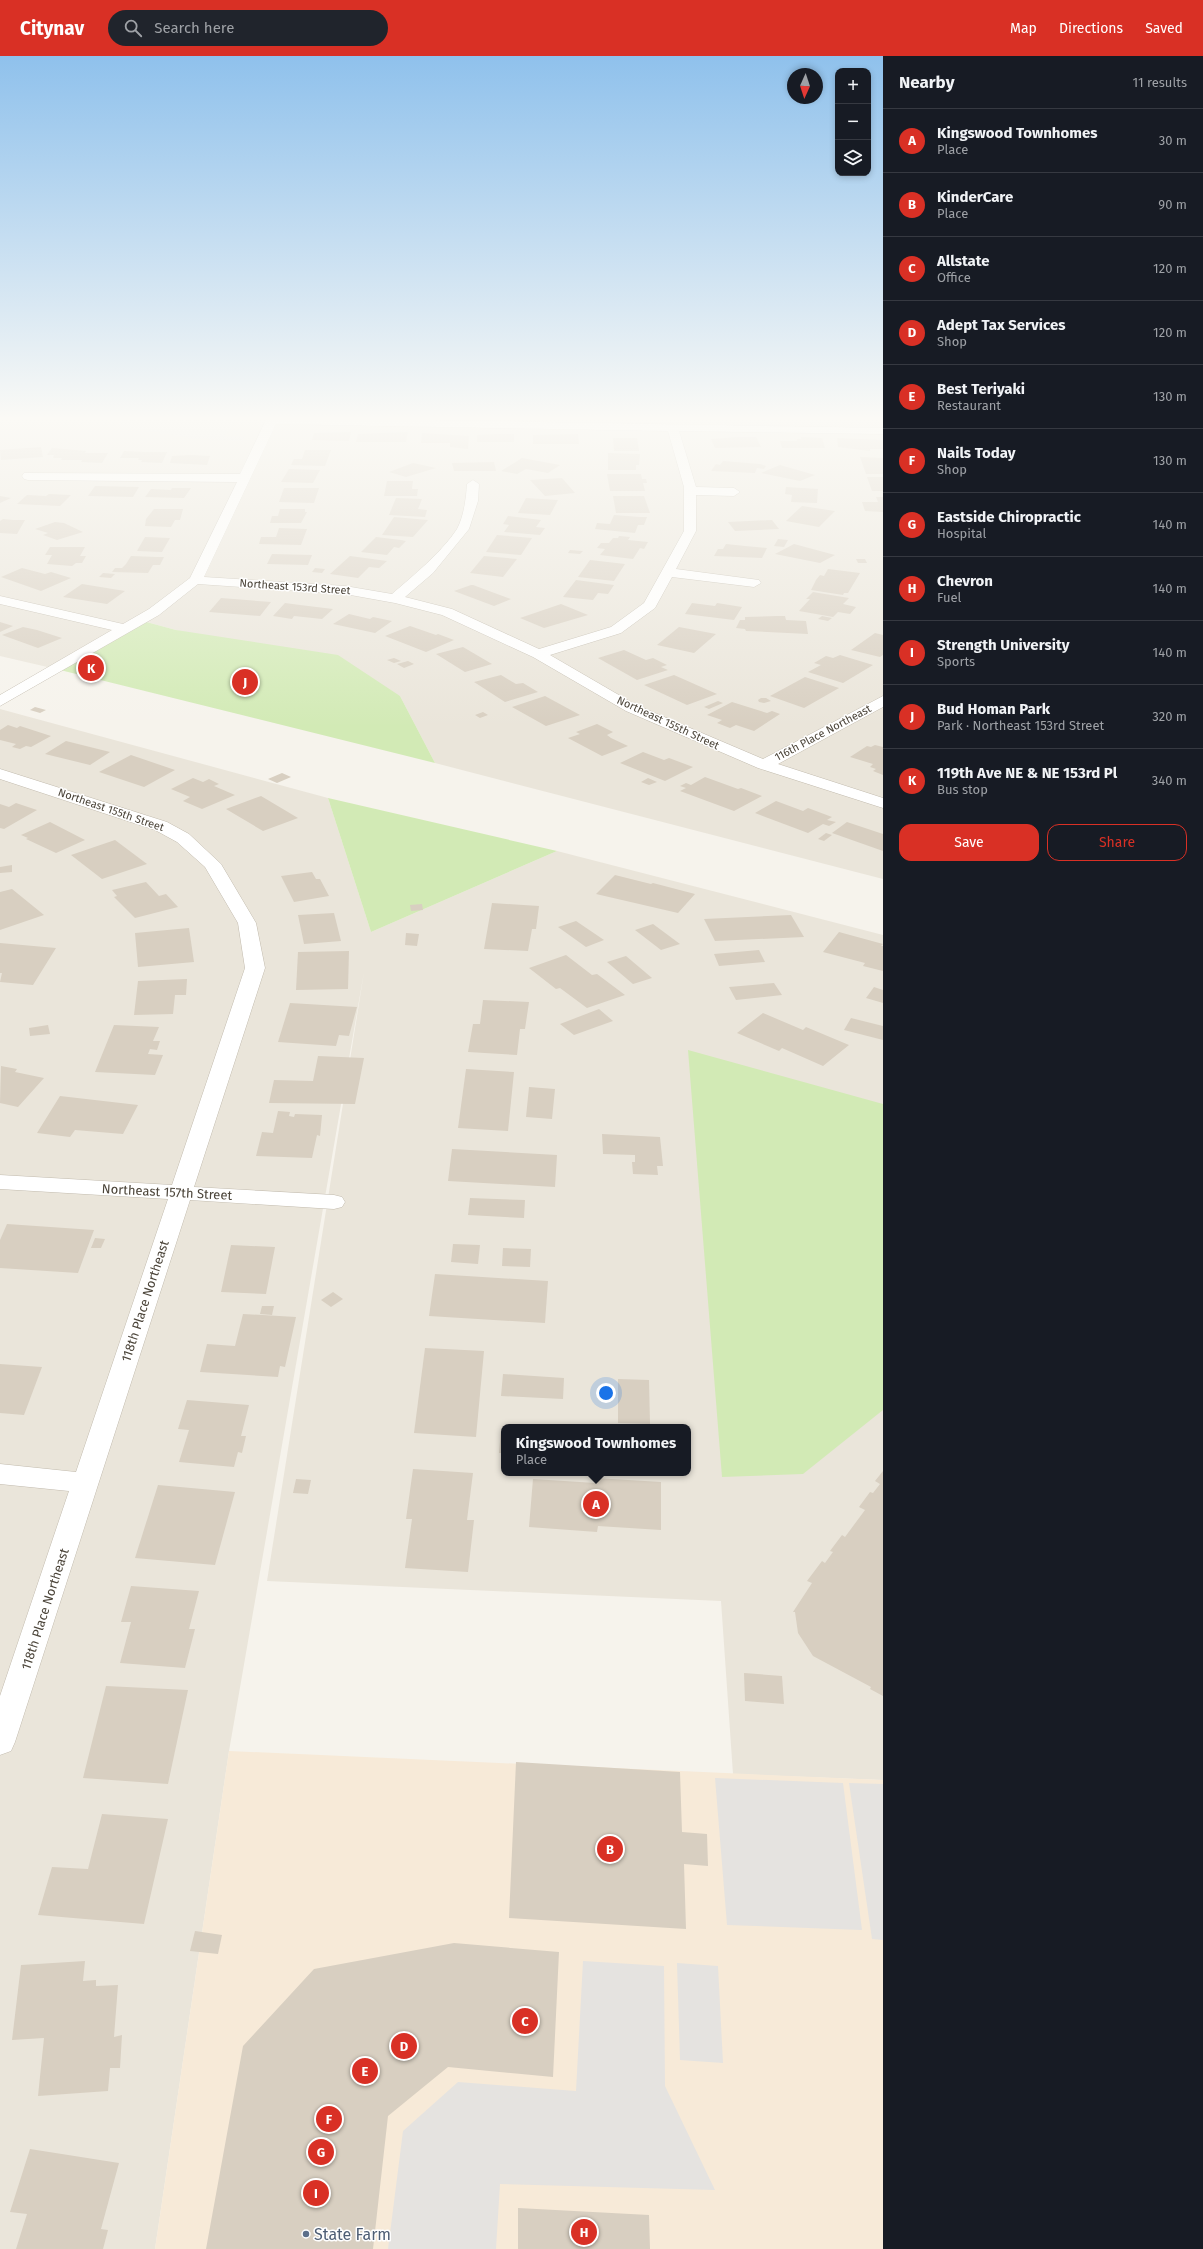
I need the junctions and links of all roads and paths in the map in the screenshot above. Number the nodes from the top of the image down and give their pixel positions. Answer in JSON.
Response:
{"nodes":[{"id":1,"x":223,"y":522,"type":"edge"},
{"id":2,"x":465,"y":522,"type":"edge"},
{"id":3,"x":690,"y":522,"type":"edge"},
{"id":4,"x":667,"y":572,"type":"junction"},
{"id":5,"x":195,"y":580,"type":"junction"},
{"id":6,"x":754,"y":583,"type":"dead end"},
{"id":7,"x":395,"y":599,"type":"junction"},
{"id":8,"x":0,"y":600,"type":"edge"},
{"id":9,"x":125,"y":629,"type":"junction"},
{"id":10,"x":538,"y":654,"type":"junction"},
{"id":11,"x":0,"y":701,"type":"edge"},
{"id":12,"x":883,"y":701,"type":"edge"},
{"id":13,"x":764,"y":765,"type":"junction"},
{"id":14,"x":0,"y":774,"type":"edge"},
{"id":15,"x":883,"y":803,"type":"edge"},
{"id":16,"x":212,"y":864,"type":"joint"},
{"id":17,"x":0,"y":1182,"type":"edge"},
{"id":18,"x":180,"y":1192,"type":"junction"},
{"id":19,"x":334,"y":1202,"type":"dead end"},
{"id":20,"x":0,"y":1474,"type":"edge"},
{"id":21,"x":86,"y":1483,"type":"junction"},
{"id":22,"x":0,"y":1742,"type":"edge"}],
"edges":[{"from":1,"to":5,"type":"street"},
{"from":2,"to":7,"type":"street"},
{"from":3,"to":4,"type":"street"},
{"from":4,"to":6,"type":"street"},
{"from":4,"to":10,"type":"street"},
{"from":5,"to":7,"type":"street","name":"Northeast 153rd Street"},
{"from":5,"to":9,"type":"street"},
{"from":7,"to":10,"type":"street","name":"Northeast 155th Street"},
{"from":8,"to":9,"type":"street"},
{"from":9,"to":11,"type":"street"},
{"from":10,"to":13,"type":"street","name":"Northeast 155th Street"},
{"from":12,"to":13,"type":"street","name":"116th Place Northeast"},
{"from":13,"to":15,"type":"street","name":"Northeast 155th Street"},
{"from":14,"to":16,"type":"street","name":"Northeast 155th Street"},
{"from":16,"to":18,"type":"street","name":"118th Place Northeast"},
{"from":17,"to":18,"type":"street","name":"Northeast 157th Street"},
{"from":18,"to":19,"type":"street","name":"Northeast 157th Street"},
{"from":18,"to":21,"type":"street","name":"118th Place Northeast"},
{"from":20,"to":21,"type":"street"},
{"from":21,"to":22,"type":"street","name":"118th Place Northeast"}]}
